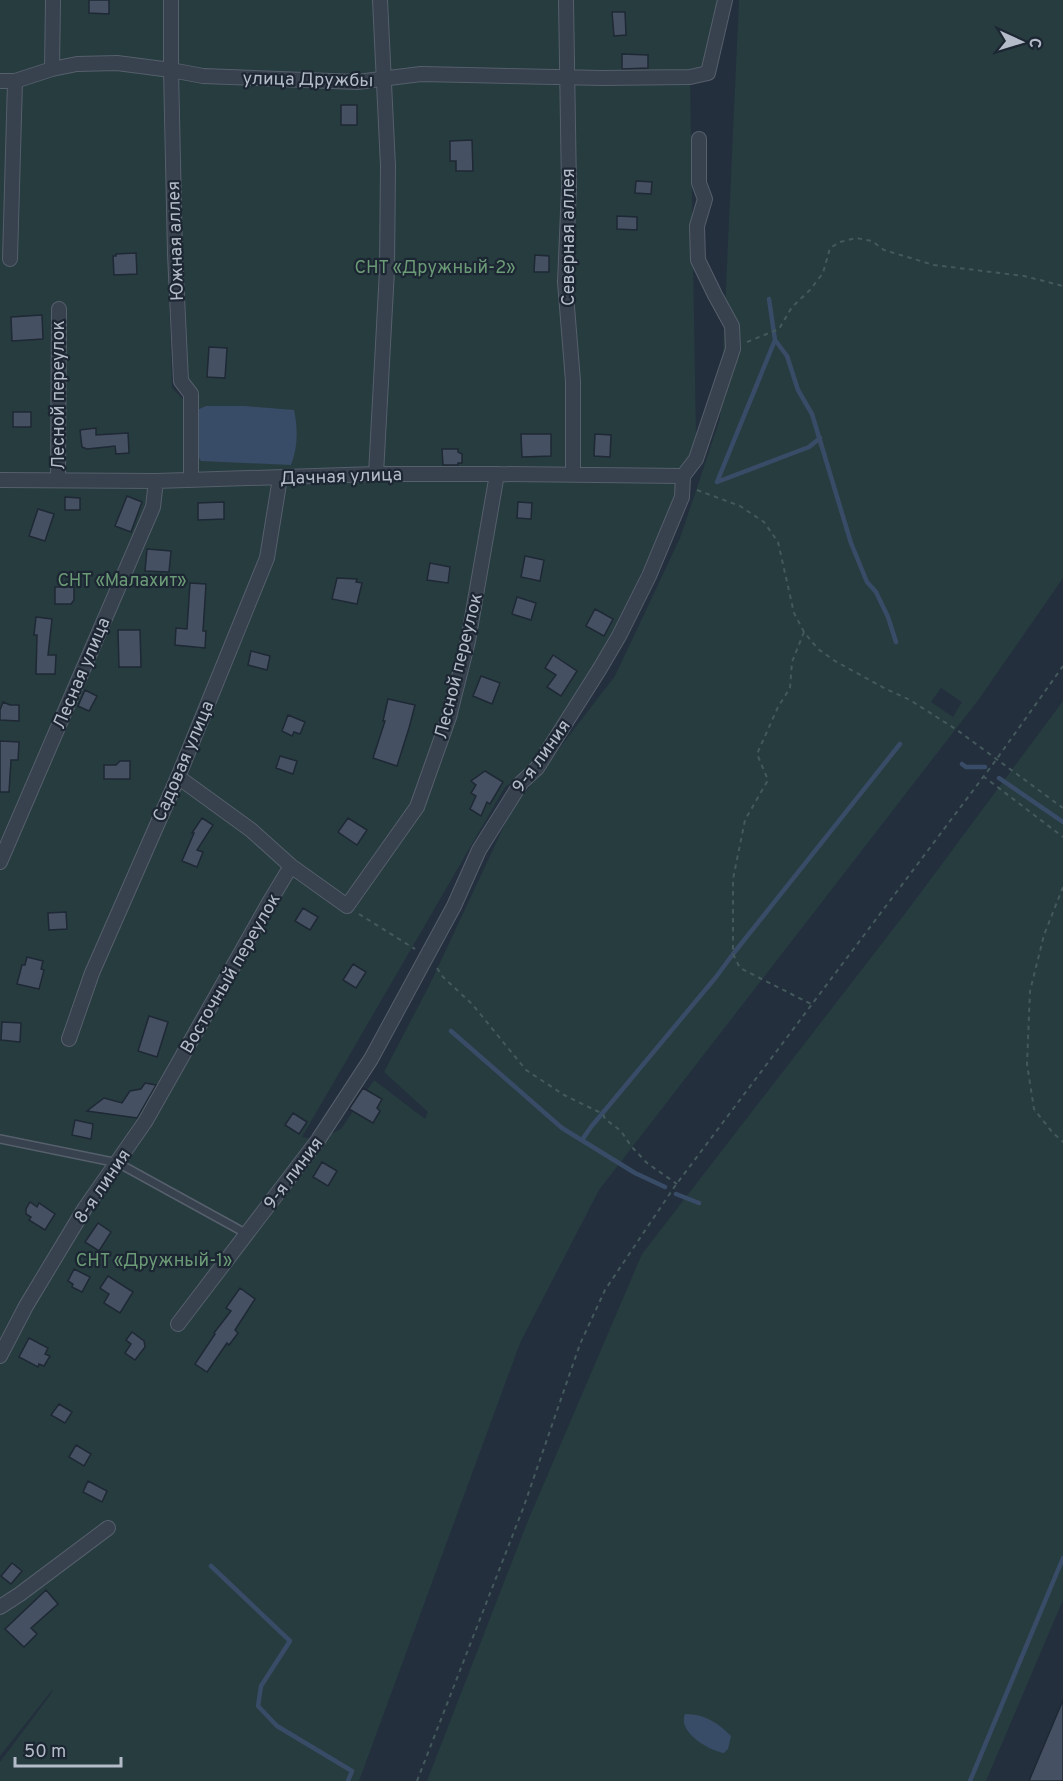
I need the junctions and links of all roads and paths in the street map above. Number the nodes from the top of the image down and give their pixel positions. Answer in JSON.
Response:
{"nodes":[{"id":1,"x":53,"y":0,"type":"edge"},
{"id":2,"x":171,"y":0,"type":"edge"},
{"id":3,"x":380,"y":0,"type":"edge"},
{"id":4,"x":566,"y":0,"type":"edge"},
{"id":5,"x":725,"y":0,"type":"edge"},
{"id":6,"x":52,"y":69,"type":"junction"},
{"id":7,"x":171,"y":70,"type":"junction"},
{"id":8,"x":566,"y":77,"type":"junction"},
{"id":9,"x":384,"y":80,"type":"junction"},
{"id":10,"x":0,"y":81,"type":"edge"},
{"id":11,"x":15,"y":81,"type":"junction"},
{"id":12,"x":699,"y":139,"type":"dead end"},
{"id":13,"x":10,"y":259,"type":"dead end"},
{"id":14,"x":1063,"y":286,"type":"edge"},
{"id":15,"x":58,"y":309,"type":"dead end"},
{"id":16,"x":734,"y":349,"type":"junction"},
{"id":17,"x":376,"y":474,"type":"junction"},
{"id":18,"x":497,"y":474,"type":"junction"},
{"id":19,"x":573,"y":474,"type":"junction"},
{"id":20,"x":682,"y":476,"type":"junction"},
{"id":21,"x":280,"y":478,"type":"junction"},
{"id":22,"x":191,"y":479,"type":"junction"},
{"id":23,"x":0,"y":480,"type":"edge"},
{"id":24,"x":58,"y":480,"type":"junction"},
{"id":25,"x":156,"y":481,"type":"junction"},
{"id":26,"x":804,"y":632,"type":"junction"},
{"id":27,"x":1063,"y":666,"type":"edge"},
{"id":28,"x":996,"y":760,"type":"junction"},
{"id":29,"x":178,"y":777,"type":"junction"},
{"id":30,"x":983,"y":777,"type":"junction"},
{"id":31,"x":1063,"y":808,"type":"edge"},
{"id":32,"x":1063,"y":837,"type":"edge"},
{"id":33,"x":0,"y":862,"type":"edge"},
{"id":34,"x":291,"y":866,"type":"junction"},
{"id":35,"x":1063,"y":887,"type":"edge"},
{"id":36,"x":347,"y":906,"type":"junction"},
{"id":37,"x":428,"y":956,"type":"junction"},
{"id":38,"x":813,"y":1005,"type":"junction"},
{"id":39,"x":69,"y":1039,"type":"dead end"},
{"id":40,"x":169,"y":1080,"type":"joint"},
{"id":41,"x":0,"y":1139,"type":"edge"},
{"id":42,"x":1063,"y":1142,"type":"edge"},
{"id":43,"x":118,"y":1163,"type":"junction"},
{"id":44,"x":677,"y":1184,"type":"junction"},
{"id":45,"x":247,"y":1234,"type":"junction"},
{"id":46,"x":178,"y":1324,"type":"dead end"},
{"id":47,"x":0,"y":1356,"type":"edge"},
{"id":48,"x":108,"y":1528,"type":"dead end"},
{"id":49,"x":0,"y":1607,"type":"edge"},
{"id":50,"x":417,"y":1781,"type":"edge"}],
"edges":[{"from":1,"to":6,"type":"street"},
{"from":2,"to":7,"type":"street","name":"Южная аллея"},
{"from":3,"to":9,"type":"street"},
{"from":4,"to":8,"type":"street","name":"Северная аллея"},
{"from":5,"to":8,"type":"street","name":"улица Дружбы"},
{"from":6,"to":7,"type":"street","name":"улица Дружбы"},
{"from":6,"to":11,"type":"street","name":"улица Дружбы"},
{"from":7,"to":9,"type":"street","name":"улица Дружбы"},
{"from":7,"to":22,"type":"street","name":"Южная аллея"},
{"from":8,"to":9,"type":"street","name":"улица Дружбы"},
{"from":8,"to":19,"type":"street","name":"Северная аллея"},
{"from":9,"to":17,"type":"street"},
{"from":10,"to":11,"type":"street","name":"улица Дружбы"},
{"from":11,"to":13,"type":"street"},
{"from":12,"to":16,"type":"street","name":"9-я линия"},
{"from":14,"to":16,"type":"path"},
{"from":15,"to":24,"type":"street","name":"Лесной переулок"},
{"from":16,"to":20,"type":"street","name":"9-я линия"},
{"from":17,"to":18,"type":"street","name":"Дачная улица"},
{"from":17,"to":21,"type":"street","name":"Дачная улица"},
{"from":18,"to":19,"type":"street","name":"Дачная улица"},
{"from":18,"to":36,"type":"street","name":"Лесной переулок"},
{"from":19,"to":20,"type":"street","name":"Дачная улица"},
{"from":20,"to":26,"type":"path"},
{"from":20,"to":37,"type":"street","name":"9-я линия"},
{"from":21,"to":22,"type":"street","name":"Дачная улица"},
{"from":21,"to":29,"type":"street","name":"Садовая улица"},
{"from":22,"to":25,"type":"street","name":"Дачная улица"},
{"from":23,"to":24,"type":"street","name":"Дачная улица"},
{"from":24,"to":25,"type":"street","name":"Дачная улица"},
{"from":25,"to":33,"type":"street","name":"Лесная улица"},
{"from":26,"to":28,"type":"path"},
{"from":26,"to":38,"type":"path"},
{"from":27,"to":28,"type":"path"},
{"from":28,"to":30,"type":"path"},
{"from":28,"to":31,"type":"path"},
{"from":29,"to":34,"type":"street"},
{"from":29,"to":39,"type":"street","name":"Садовая улица"},
{"from":30,"to":32,"type":"path"},
{"from":30,"to":38,"type":"path"},
{"from":34,"to":36,"type":"street"},
{"from":34,"to":40,"type":"street","name":"Восточный переулок"},
{"from":35,"to":42,"type":"path"},
{"from":36,"to":37,"type":"path"},
{"from":37,"to":44,"type":"path"},
{"from":37,"to":45,"type":"street","name":"9-я линия"},
{"from":38,"to":44,"type":"path"},
{"from":40,"to":43,"type":"street","name":"8-я линия"},
{"from":41,"to":43,"type":"lane"},
{"from":43,"to":45,"type":"lane"},
{"from":43,"to":47,"type":"street","name":"8-я линия"},
{"from":44,"to":50,"type":"path"},
{"from":45,"to":46,"type":"street","name":"9-я линия"},
{"from":48,"to":49,"type":"street"}]}
